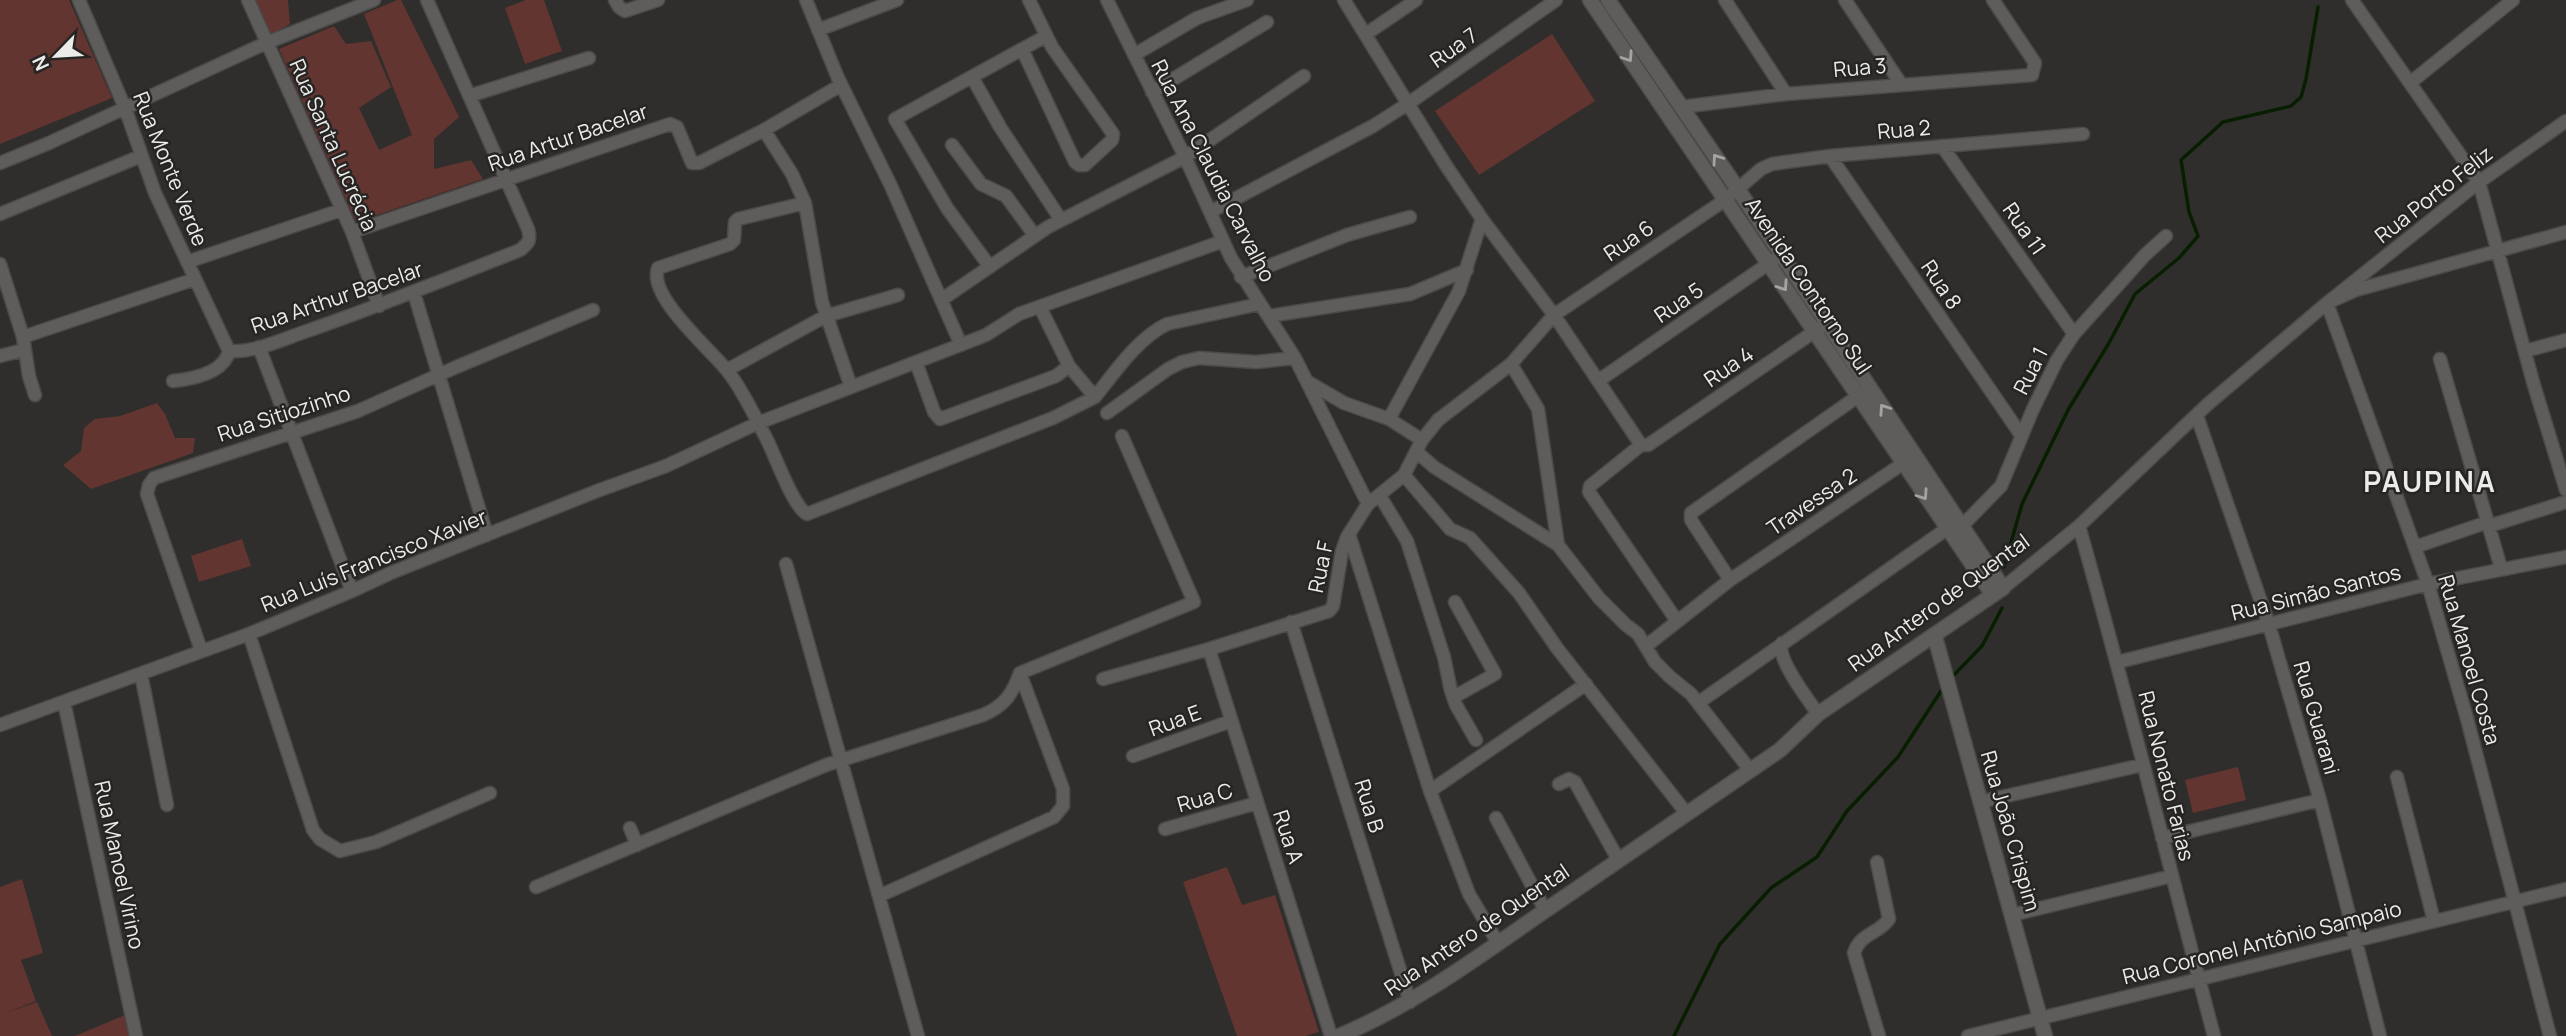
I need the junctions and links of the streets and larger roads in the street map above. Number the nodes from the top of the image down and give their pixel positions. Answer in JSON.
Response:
{"nodes":[{"id":1,"x":79,"y":0,"type":"edge"},
{"id":2,"x":248,"y":0,"type":"edge"},
{"id":3,"x":374,"y":0,"type":"edge"},
{"id":4,"x":427,"y":0,"type":"edge"},
{"id":5,"x":615,"y":0,"type":"edge"},
{"id":6,"x":658,"y":0,"type":"edge"},
{"id":7,"x":806,"y":0,"type":"edge"},
{"id":8,"x":897,"y":0,"type":"edge"},
{"id":9,"x":1029,"y":0,"type":"edge"},
{"id":10,"x":1107,"y":0,"type":"edge"},
{"id":11,"x":1247,"y":0,"type":"edge"},
{"id":12,"x":1345,"y":0,"type":"edge"},
{"id":13,"x":1416,"y":0,"type":"edge"},
{"id":14,"x":1556,"y":0,"type":"edge"},
{"id":15,"x":1590,"y":0,"type":"edge"},
{"id":16,"x":1608,"y":0,"type":"edge"},
{"id":17,"x":1725,"y":0,"type":"edge"},
{"id":18,"x":1845,"y":0,"type":"edge"},
{"id":19,"x":1993,"y":0,"type":"edge"},
{"id":20,"x":2352,"y":0,"type":"edge"},
{"id":21,"x":2513,"y":0,"type":"edge"},
{"id":22,"x":1266,"y":22,"type":"dead end"},
{"id":23,"x":818,"y":30,"type":"junction"},
{"id":24,"x":1366,"y":34,"type":"junction"},
{"id":25,"x":1046,"y":36,"type":"junction"},
{"id":26,"x":266,"y":43,"type":"junction"},
{"id":27,"x":1022,"y":49,"type":"junction"},
{"id":28,"x":1134,"y":55,"type":"junction"},
{"id":29,"x":589,"y":58,"type":"dead end"},
{"id":30,"x":972,"y":76,"type":"junction"},
{"id":31,"x":1304,"y":76,"type":"dead end"},
{"id":32,"x":2410,"y":83,"type":"junction"},
{"id":33,"x":1901,"y":84,"type":"junction"},
{"id":34,"x":841,"y":85,"type":"junction"},
{"id":35,"x":1152,"y":92,"type":"junction"},
{"id":36,"x":1786,"y":94,"type":"junction"},
{"id":37,"x":470,"y":96,"type":"junction"},
{"id":38,"x":1409,"y":103,"type":"junction"},
{"id":39,"x":1681,"y":107,"type":"junction"},
{"id":40,"x":125,"y":108,"type":"junction"},
{"id":41,"x":2566,"y":121,"type":"edge"},
{"id":42,"x":764,"y":130,"type":"junction"},
{"id":43,"x":2083,"y":134,"type":"dead end"},
{"id":44,"x":952,"y":145,"type":"dead end"},
{"id":45,"x":1942,"y":146,"type":"junction"},
{"id":46,"x":141,"y":156,"type":"junction"},
{"id":47,"x":1830,"y":156,"type":"junction"},
{"id":48,"x":1185,"y":157,"type":"junction"},
{"id":49,"x":0,"y":163,"type":"edge"},
{"id":50,"x":505,"y":180,"type":"junction"},
{"id":51,"x":2479,"y":182,"type":"junction"},
{"id":52,"x":1737,"y":188,"type":"junction"},
{"id":53,"x":1725,"y":200,"type":"junction"},
{"id":54,"x":804,"y":203,"type":"junction"},
{"id":55,"x":341,"y":210,"type":"junction"},
{"id":56,"x":1210,"y":212,"type":"junction"},
{"id":57,"x":0,"y":214,"type":"edge"},
{"id":58,"x":1410,"y":217,"type":"dead end"},
{"id":59,"x":1482,"y":219,"type":"junction"},
{"id":60,"x":1061,"y":220,"type":"junction"},
{"id":61,"x":352,"y":232,"type":"junction"},
{"id":62,"x":2566,"y":232,"type":"edge"},
{"id":63,"x":1035,"y":236,"type":"junction"},
{"id":64,"x":2166,"y":236,"type":"dead end"},
{"id":65,"x":1223,"y":241,"type":"junction"},
{"id":66,"x":2499,"y":250,"type":"junction"},
{"id":67,"x":1781,"y":255,"type":"junction"},
{"id":68,"x":187,"y":262,"type":"junction"},
{"id":69,"x":0,"y":264,"type":"edge"},
{"id":70,"x":1769,"y":265,"type":"junction"},
{"id":71,"x":990,"y":267,"type":"junction"},
{"id":72,"x":1467,"y":270,"type":"junction"},
{"id":73,"x":1241,"y":277,"type":"junction"},
{"id":74,"x":195,"y":279,"type":"junction"},
{"id":75,"x":414,"y":293,"type":"junction"},
{"id":76,"x":898,"y":295,"type":"dead end"},
{"id":77,"x":941,"y":300,"type":"junction"},
{"id":78,"x":2327,"y":303,"type":"junction"},
{"id":79,"x":1259,"y":304,"type":"junction"},
{"id":80,"x":379,"y":306,"type":"junction"},
{"id":81,"x":1040,"y":307,"type":"junction"},
{"id":82,"x":593,"y":310,"type":"dead end"},
{"id":83,"x":1554,"y":315,"type":"junction"},
{"id":84,"x":826,"y":316,"type":"junction"},
{"id":85,"x":1269,"y":316,"type":"junction"},
{"id":86,"x":1826,"y":324,"type":"junction"},
{"id":87,"x":1814,"y":333,"type":"junction"},
{"id":88,"x":2074,"y":334,"type":"junction"},
{"id":89,"x":2566,"y":340,"type":"edge"},
{"id":90,"x":23,"y":344,"type":"junction"},
{"id":91,"x":961,"y":345,"type":"junction"},
{"id":92,"x":260,"y":347,"type":"junction"},
{"id":93,"x":229,"y":351,"type":"junction"},
{"id":94,"x":2525,"y":351,"type":"junction"},
{"id":95,"x":0,"y":356,"type":"edge"},
{"id":96,"x":1296,"y":358,"type":"junction"},
{"id":97,"x":2440,"y":359,"type":"dead end"},
{"id":98,"x":916,"y":362,"type":"junction"},
{"id":99,"x":1511,"y":363,"type":"junction"},
{"id":100,"x":1069,"y":366,"type":"junction"},
{"id":101,"x":727,"y":370,"type":"junction"},
{"id":102,"x":439,"y":374,"type":"junction"},
{"id":103,"x":173,"y":381,"type":"dead end"},
{"id":104,"x":1598,"y":381,"type":"junction"},
{"id":105,"x":1308,"y":382,"type":"junction"},
{"id":106,"x":851,"y":387,"type":"junction"},
{"id":107,"x":1864,"y":393,"type":"junction"},
{"id":108,"x":35,"y":395,"type":"dead end"},
{"id":109,"x":1094,"y":397,"type":"junction"},
{"id":110,"x":1107,"y":413,"type":"dead end"},
{"id":111,"x":2197,"y":416,"type":"junction"},
{"id":112,"x":1389,"y":418,"type":"junction"},
{"id":113,"x":758,"y":423,"type":"junction"},
{"id":114,"x":290,"y":432,"type":"junction"},
{"id":115,"x":2021,"y":435,"type":"junction"},
{"id":116,"x":1122,"y":436,"type":"dead end"},
{"id":117,"x":1647,"y":443,"type":"junction"},
{"id":118,"x":1420,"y":446,"type":"junction"},
{"id":119,"x":1908,"y":460,"type":"junction"},
{"id":120,"x":1404,"y":475,"type":"junction"},
{"id":121,"x":2566,"y":488,"type":"edge"},
{"id":122,"x":1380,"y":496,"type":"junction"},
{"id":123,"x":2566,"y":502,"type":"edge"},
{"id":124,"x":1368,"y":504,"type":"junction"},
{"id":125,"x":2489,"y":524,"type":"junction"},
{"id":126,"x":2079,"y":526,"type":"junction"},
{"id":127,"x":1955,"y":528,"type":"junction"},
{"id":128,"x":1349,"y":534,"type":"junction"},
{"id":129,"x":487,"y":535,"type":"junction"},
{"id":130,"x":1558,"y":545,"type":"junction"},
{"id":131,"x":2415,"y":547,"type":"junction"},
{"id":132,"x":2566,"y":557,"type":"edge"},
{"id":133,"x":786,"y":565,"type":"dead end"},
{"id":134,"x":2501,"y":568,"type":"junction"},
{"id":135,"x":1730,"y":580,"type":"junction"},
{"id":136,"x":2428,"y":584,"type":"junction"},
{"id":137,"x":352,"y":591,"type":"junction"},
{"id":138,"x":1998,"y":592,"type":"junction"},
{"id":139,"x":1455,"y":602,"type":"dead end"},
{"id":140,"x":1677,"y":621,"type":"junction"},
{"id":141,"x":1291,"y":622,"type":"junction"},
{"id":142,"x":2269,"y":625,"type":"junction"},
{"id":143,"x":249,"y":634,"type":"junction"},
{"id":144,"x":1935,"y":637,"type":"junction"},
{"id":145,"x":1782,"y":643,"type":"junction"},
{"id":146,"x":1646,"y":646,"type":"junction"},
{"id":147,"x":1209,"y":649,"type":"junction"},
{"id":148,"x":201,"y":650,"type":"junction"},
{"id":149,"x":2118,"y":662,"type":"junction"},
{"id":150,"x":1020,"y":673,"type":"junction"},
{"id":151,"x":141,"y":674,"type":"junction"},
{"id":152,"x":1103,"y":679,"type":"dead end"},
{"id":153,"x":1586,"y":684,"type":"junction"},
{"id":154,"x":1454,"y":697,"type":"junction"},
{"id":155,"x":64,"y":702,"type":"junction"},
{"id":156,"x":1698,"y":703,"type":"junction"},
{"id":157,"x":1818,"y":714,"type":"junction"},
{"id":158,"x":1231,"y":721,"type":"junction"},
{"id":159,"x":0,"y":725,"type":"edge"},
{"id":160,"x":1476,"y":740,"type":"dead end"},
{"id":161,"x":1133,"y":756,"type":"dead end"},
{"id":162,"x":841,"y":761,"type":"junction"},
{"id":163,"x":2142,"y":765,"type":"junction"},
{"id":164,"x":1750,"y":770,"type":"junction"},
{"id":165,"x":2397,"y":777,"type":"dead end"},
{"id":166,"x":1559,"y":784,"type":"dead end"},
{"id":167,"x":1430,"y":791,"type":"junction"},
{"id":168,"x":490,"y":793,"type":"dead end"},
{"id":169,"x":2320,"y":800,"type":"junction"},
{"id":170,"x":1980,"y":802,"type":"junction"},
{"id":171,"x":1257,"y":803,"type":"junction"},
{"id":172,"x":167,"y":805,"type":"dead end"},
{"id":173,"x":1687,"y":814,"type":"junction"},
{"id":174,"x":1496,"y":818,"type":"dead end"},
{"id":175,"x":630,"y":828,"type":"dead end"},
{"id":176,"x":1165,"y":829,"type":"dead end"},
{"id":177,"x":2162,"y":838,"type":"junction"},
{"id":178,"x":637,"y":845,"type":"junction"},
{"id":179,"x":1619,"y":861,"type":"junction"},
{"id":180,"x":1877,"y":862,"type":"dead end"},
{"id":181,"x":2172,"y":876,"type":"junction"},
{"id":182,"x":536,"y":887,"type":"dead end"},
{"id":183,"x":2566,"y":890,"type":"edge"},
{"id":184,"x":879,"y":896,"type":"junction"},
{"id":185,"x":2515,"y":901,"type":"junction"},
{"id":186,"x":1545,"y":910,"type":"junction"},
{"id":187,"x":2012,"y":915,"type":"junction"},
{"id":188,"x":2434,"y":921,"type":"junction"},
{"id":189,"x":2356,"y":939,"type":"junction"},
{"id":190,"x":1498,"y":943,"type":"junction"},
{"id":191,"x":2199,"y":979,"type":"junction"},
{"id":192,"x":1410,"y":1002,"type":"junction"},
{"id":193,"x":2040,"y":1018,"type":"junction"},
{"id":194,"x":136,"y":1036,"type":"edge"},
{"id":195,"x":918,"y":1036,"type":"edge"},
{"id":196,"x":1331,"y":1036,"type":"edge"},
{"id":197,"x":1339,"y":1036,"type":"edge"},
{"id":198,"x":1879,"y":1036,"type":"edge"},
{"id":199,"x":1968,"y":1036,"type":"edge"},
{"id":200,"x":2045,"y":1036,"type":"edge"},
{"id":201,"x":2214,"y":1036,"type":"edge"},
{"id":202,"x":2380,"y":1036,"type":"edge"},
{"id":203,"x":2550,"y":1036,"type":"edge"}],
"edges":[{"from":1,"to":40,"type":"street","name":"Rua Monte Verde"},
{"from":2,"to":26,"type":"street","name":"Rua Santa Lucrécia"},
{"from":3,"to":26,"type":"street"},
{"from":4,"to":37,"type":"street"},
{"from":5,"to":6,"type":"street"},
{"from":7,"to":23,"type":"street"},
{"from":8,"to":23,"type":"street"},
{"from":9,"to":25,"type":"street"},
{"from":10,"to":28,"type":"street","name":"Rua Ana Claudia Carvalho"},
{"from":11,"to":28,"type":"street"},
{"from":12,"to":24,"type":"street"},
{"from":13,"to":24,"type":"street"},
{"from":14,"to":38,"type":"street","name":"Rua 7"},
{"from":15,"to":53,"type":"street","name":"Avenida Contorno Sul","one_way":true},
{"from":16,"to":39,"type":"street","name":"Avenida Contorno Sul"},
{"from":17,"to":36,"type":"street"},
{"from":18,"to":33,"type":"street"},
{"from":19,"to":33,"type":"street","name":"Rua 3"},
{"from":20,"to":32,"type":"street"},
{"from":21,"to":32,"type":"street"},
{"from":22,"to":35,"type":"street"},
{"from":23,"to":34,"type":"street"},
{"from":24,"to":38,"type":"street"},
{"from":25,"to":27,"type":"street"},
{"from":25,"to":27,"type":"street"},
{"from":26,"to":40,"type":"street"},
{"from":26,"to":55,"type":"street","name":"Rua Santa Lucrécia"},
{"from":27,"to":30,"type":"street"},
{"from":28,"to":35,"type":"street","name":"Rua Ana Claudia Carvalho"},
{"from":29,"to":37,"type":"street"},
{"from":30,"to":60,"type":"street"},
{"from":30,"to":71,"type":"street"},
{"from":31,"to":48,"type":"street"},
{"from":32,"to":51,"type":"street"},
{"from":33,"to":36,"type":"street","name":"Rua 3"},
{"from":34,"to":42,"type":"street","name":"Rua Artur Bacelar"},
{"from":34,"to":77,"type":"street"},
{"from":35,"to":48,"type":"street","name":"Rua Ana Claudia Carvalho"},
{"from":36,"to":39,"type":"street","name":"Rua 3"},
{"from":37,"to":50,"type":"street"},
{"from":38,"to":56,"type":"street","name":"Rua 7"},
{"from":38,"to":59,"type":"street"},
{"from":52,"to":39,"type":"street","name":"Avenida Contorno Sul","one_way":true},
{"from":40,"to":46,"type":"street","name":"Rua Monte Verde"},
{"from":40,"to":49,"type":"street"},
{"from":41,"to":51,"type":"street","name":"Rua Porto Feliz"},
{"from":42,"to":50,"type":"street","name":"Rua Artur Bacelar"},
{"from":42,"to":54,"type":"street"},
{"from":43,"to":45,"type":"street","name":"Rua 2"},
{"from":44,"to":63,"type":"street"},
{"from":45,"to":47,"type":"street","name":"Rua 2"},
{"from":45,"to":88,"type":"street","name":"Rua 11"},
{"from":46,"to":57,"type":"street"},
{"from":46,"to":68,"type":"street","name":"Rua Monte Verde"},
{"from":47,"to":52,"type":"street","name":"Rua 2"},
{"from":47,"to":115,"type":"street","name":"Rua 8"},
{"from":48,"to":56,"type":"street","name":"Rua Ana Claudia Carvalho"},
{"from":48,"to":60,"type":"street"},
{"from":50,"to":61,"type":"street","name":"Rua Artur Bacelar"},
{"from":50,"to":75,"type":"street","name":"Rua Arthur Bacelar"},
{"from":51,"to":66,"type":"street"},
{"from":51,"to":78,"type":"street","name":"Rua Porto Feliz"},
{"from":52,"to":53,"type":"street","name":"Rua 6"},
{"from":52,"to":67,"type":"street","name":"Avenida Contorno Sul"},
{"from":53,"to":70,"type":"street","name":"Avenida Contorno Sul"},
{"from":53,"to":83,"type":"street","name":"Rua 6"},
{"from":54,"to":84,"type":"street"},
{"from":54,"to":101,"type":"street"},
{"from":55,"to":61,"type":"street","name":"Rua Santa Lucrécia"},
{"from":55,"to":68,"type":"street"},
{"from":56,"to":65,"type":"street","name":"Rua Ana Claudia Carvalho"},
{"from":58,"to":73,"type":"street"},
{"from":59,"to":72,"type":"street"},
{"from":59,"to":83,"type":"street"},
{"from":60,"to":63,"type":"street"},
{"from":61,"to":80,"type":"street","name":"Rua Santa Lucrécia"},
{"from":62,"to":66,"type":"street","name":"Rua Antero de Quental"},
{"from":63,"to":71,"type":"street"},
{"from":64,"to":88,"type":"street","name":"Rua 1"},
{"from":65,"to":73,"type":"street","name":"Rua Ana Claudia Carvalho"},
{"from":65,"to":81,"type":"street","name":"Rua Luís Francisco Xavier"},
{"from":66,"to":78,"type":"street","name":"Rua Antero de Quental"},
{"from":66,"to":94,"type":"street"},
{"from":67,"to":70,"type":"street","name":"Rua 5"},
{"from":67,"to":86,"type":"street","name":"Avenida Contorno Sul"},
{"from":68,"to":74,"type":"street","name":"Rua Monte Verde"},
{"from":69,"to":90,"type":"street"},
{"from":70,"to":87,"type":"street","name":"Avenida Contorno Sul","one_way":true},
{"from":70,"to":104,"type":"street","name":"Rua 5"},
{"from":71,"to":77,"type":"street"},
{"from":72,"to":85,"type":"street"},
{"from":72,"to":112,"type":"street"},
{"from":73,"to":79,"type":"street","name":"Rua Ana Claudia Carvalho"},
{"from":74,"to":90,"type":"street"},
{"from":74,"to":93,"type":"street","name":"Rua Monte Verde"},
{"from":75,"to":80,"type":"street","name":"Rua Arthur Bacelar"},
{"from":75,"to":102,"type":"street"},
{"from":76,"to":84,"type":"street"},
{"from":77,"to":91,"type":"street"},
{"from":78,"to":111,"type":"street","name":"Rua Antero de Quental"},
{"from":78,"to":131,"type":"street","name":"Rua Manoel Costa"},
{"from":79,"to":85,"type":"street","name":"Rua Ana Claudia Carvalho"},
{"from":79,"to":109,"type":"street"},
{"from":80,"to":92,"type":"street","name":"Rua Arthur Bacelar"},
{"from":81,"to":91,"type":"street","name":"Rua Luís Francisco Xavier"},
{"from":81,"to":100,"type":"street"},
{"from":82,"to":102,"type":"street","name":"Rua Sitiozinho"},
{"from":83,"to":99,"type":"street","name":"Rua 6"},
{"from":83,"to":104,"type":"street"},
{"from":84,"to":101,"type":"street"},
{"from":84,"to":106,"type":"street"},
{"from":85,"to":96,"type":"street","name":"Rua Ana Claudia Carvalho"},
{"from":86,"to":87,"type":"street","name":"Rua 4"},
{"from":86,"to":107,"type":"street","name":"Avenida Contorno Sul"},
{"from":87,"to":107,"type":"street","name":"Avenida Contorno Sul"},
{"from":87,"to":117,"type":"street","name":"Rua 4"},
{"from":88,"to":115,"type":"street","name":"Rua 1"},
{"from":89,"to":94,"type":"street"},
{"from":90,"to":95,"type":"street"},
{"from":90,"to":108,"type":"street"},
{"from":91,"to":98,"type":"street","name":"Rua Luís Francisco Xavier"},
{"from":92,"to":93,"type":"street","name":"Rua Arthur Bacelar"},
{"from":92,"to":114,"type":"street"},
{"from":93,"to":103,"type":"street","name":"Rua Arthur Bacelar"},
{"from":94,"to":121,"type":"street"},
{"from":96,"to":105,"type":"street","name":"Rua Ana Claudia Carvalho"},
{"from":96,"to":110,"type":"street"},
{"from":97,"to":125,"type":"street"},
{"from":98,"to":100,"type":"street"},
{"from":98,"to":106,"type":"street","name":"Rua Luís Francisco Xavier"},
{"from":99,"to":118,"type":"street","name":"Rua F"},
{"from":99,"to":130,"type":"street"},
{"from":100,"to":109,"type":"street"},
{"from":101,"to":113,"type":"street"},
{"from":102,"to":114,"type":"street","name":"Rua Sitiozinho"},
{"from":102,"to":129,"type":"street"},
{"from":104,"to":117,"type":"street"},
{"from":105,"to":112,"type":"street"},
{"from":105,"to":124,"type":"street","name":"Rua Ana Claudia Carvalho"},
{"from":106,"to":113,"type":"street","name":"Rua Luís Francisco Xavier"},
{"from":107,"to":119,"type":"street","name":"Avenida Contorno Sul"},
{"from":107,"to":135,"type":"street"},
{"from":109,"to":113,"type":"street"},
{"from":111,"to":126,"type":"street","name":"Rua Antero de Quental"},
{"from":111,"to":142,"type":"street","name":"Rua Guarani"},
{"from":112,"to":118,"type":"street"},
{"from":113,"to":129,"type":"street","name":"Rua Luís Francisco Xavier"},
{"from":114,"to":137,"type":"street"},
{"from":114,"to":148,"type":"street","name":"Rua Sitiozinho"},
{"from":115,"to":127,"type":"street","name":"Rua 1"},
{"from":116,"to":150,"type":"street"},
{"from":117,"to":140,"type":"street","name":"Rua 4"},
{"from":118,"to":120,"type":"street","name":"Rua F"},
{"from":118,"to":130,"type":"street"},
{"from":119,"to":127,"type":"street","name":"Avenida Contorno Sul"},
{"from":119,"to":135,"type":"street","name":"Travessa 2"},
{"from":120,"to":122,"type":"street","name":"Rua F"},
{"from":120,"to":153,"type":"street"},
{"from":122,"to":124,"type":"street","name":"Rua F"},
{"from":122,"to":154,"type":"street"},
{"from":123,"to":125,"type":"street"},
{"from":124,"to":128,"type":"street","name":"Rua F"},
{"from":125,"to":131,"type":"street"},
{"from":125,"to":134,"type":"street"},
{"from":126,"to":138,"type":"street","name":"Rua Antero de Quental"},
{"from":126,"to":149,"type":"street","name":"Rua Nonato Farias"},
{"from":127,"to":138,"type":"street","name":"Avenida Contorno Sul"},
{"from":127,"to":145,"type":"street","name":"Rua 1"},
{"from":128,"to":141,"type":"street","name":"Rua F"},
{"from":128,"to":167,"type":"street"},
{"from":129,"to":137,"type":"street","name":"Rua Luís Francisco Xavier"},
{"from":130,"to":146,"type":"street"},
{"from":131,"to":136,"type":"street","name":"Rua Manoel Costa"},
{"from":132,"to":134,"type":"street","name":"Rua Simão Santos"},
{"from":133,"to":162,"type":"street"},
{"from":134,"to":136,"type":"street","name":"Rua Simão Santos"},
{"from":135,"to":140,"type":"street","name":"Travessa 2"},
{"from":136,"to":142,"type":"street","name":"Rua Simão Santos"},
{"from":136,"to":185,"type":"street","name":"Rua Manoel Costa"},
{"from":137,"to":143,"type":"street","name":"Rua Luís Francisco Xavier"},
{"from":138,"to":144,"type":"street","name":"Rua Antero de Quental"},
{"from":139,"to":154,"type":"street"},
{"from":140,"to":146,"type":"street","name":"Travessa 2"},
{"from":141,"to":147,"type":"street","name":"Rua F"},
{"from":141,"to":192,"type":"street","name":"Rua B"},
{"from":142,"to":149,"type":"street","name":"Rua Simão Santos"},
{"from":142,"to":169,"type":"street","name":"Rua Guarani"},
{"from":143,"to":148,"type":"street","name":"Rua Luís Francisco Xavier"},
{"from":143,"to":168,"type":"street"},
{"from":144,"to":157,"type":"street","name":"Rua Antero de Quental"},
{"from":144,"to":170,"type":"street","name":"Rua João Crispim"},
{"from":145,"to":156,"type":"street","name":"Rua 1"},
{"from":145,"to":157,"type":"street"},
{"from":146,"to":156,"type":"street"},
{"from":147,"to":152,"type":"street","name":"Rua F"},
{"from":147,"to":158,"type":"street","name":"Rua A"},
{"from":148,"to":151,"type":"street","name":"Rua Luís Francisco Xavier"},
{"from":149,"to":163,"type":"street","name":"Rua Nonato Farias"},
{"from":150,"to":162,"type":"street"},
{"from":150,"to":184,"type":"street"},
{"from":151,"to":155,"type":"street","name":"Rua Luís Francisco Xavier"},
{"from":151,"to":172,"type":"street"},
{"from":153,"to":167,"type":"street"},
{"from":153,"to":173,"type":"street"},
{"from":154,"to":160,"type":"street"},
{"from":155,"to":159,"type":"street","name":"Rua Luís Francisco Xavier"},
{"from":155,"to":194,"type":"street","name":"Rua Manoel Virino"},
{"from":156,"to":164,"type":"street"},
{"from":157,"to":164,"type":"street","name":"Rua Antero de Quental"},
{"from":158,"to":161,"type":"street","name":"Rua E"},
{"from":158,"to":171,"type":"street","name":"Rua A"},
{"from":162,"to":178,"type":"street"},
{"from":162,"to":184,"type":"street"},
{"from":163,"to":170,"type":"street"},
{"from":163,"to":177,"type":"street","name":"Rua Nonato Farias"},
{"from":164,"to":173,"type":"street","name":"Rua Antero de Quental"},
{"from":165,"to":188,"type":"street"},
{"from":166,"to":179,"type":"street"},
{"from":167,"to":190,"type":"street"},
{"from":169,"to":177,"type":"street"},
{"from":169,"to":189,"type":"street","name":"Rua Guarani"},
{"from":170,"to":187,"type":"street","name":"Rua João Crispim"},
{"from":171,"to":176,"type":"street","name":"Rua C"},
{"from":171,"to":196,"type":"street","name":"Rua A"},
{"from":173,"to":179,"type":"street","name":"Rua Antero de Quental"},
{"from":174,"to":186,"type":"street"},
{"from":175,"to":178,"type":"street"},
{"from":177,"to":181,"type":"street","name":"Rua Nonato Farias"},
{"from":178,"to":182,"type":"street"},
{"from":179,"to":186,"type":"street","name":"Rua Antero de Quental"},
{"from":180,"to":198,"type":"street"},
{"from":181,"to":187,"type":"street"},
{"from":181,"to":191,"type":"street","name":"Rua Nonato Farias"},
{"from":183,"to":185,"type":"street","name":"Rua Coronel Antônio Sampaio"},
{"from":184,"to":195,"type":"street"},
{"from":185,"to":188,"type":"street","name":"Rua Coronel Antônio Sampaio"},
{"from":185,"to":203,"type":"street","name":"Rua Manoel Costa"},
{"from":186,"to":190,"type":"street","name":"Rua Antero de Quental"},
{"from":187,"to":193,"type":"street","name":"Rua João Crispim"},
{"from":188,"to":189,"type":"street","name":"Rua Coronel Antônio Sampaio"},
{"from":189,"to":191,"type":"street","name":"Rua Coronel Antônio Sampaio"},
{"from":189,"to":202,"type":"street","name":"Rua Guarani"},
{"from":190,"to":192,"type":"street","name":"Rua Antero de Quental"},
{"from":191,"to":193,"type":"street","name":"Rua Coronel Antônio Sampaio"},
{"from":191,"to":201,"type":"street","name":"Rua Nonato Farias"},
{"from":192,"to":197,"type":"street","name":"Rua Antero de Quental"},
{"from":193,"to":199,"type":"street","name":"Rua Coronel Antônio Sampaio"},
{"from":193,"to":200,"type":"street","name":"Rua João Crispim"}]}
